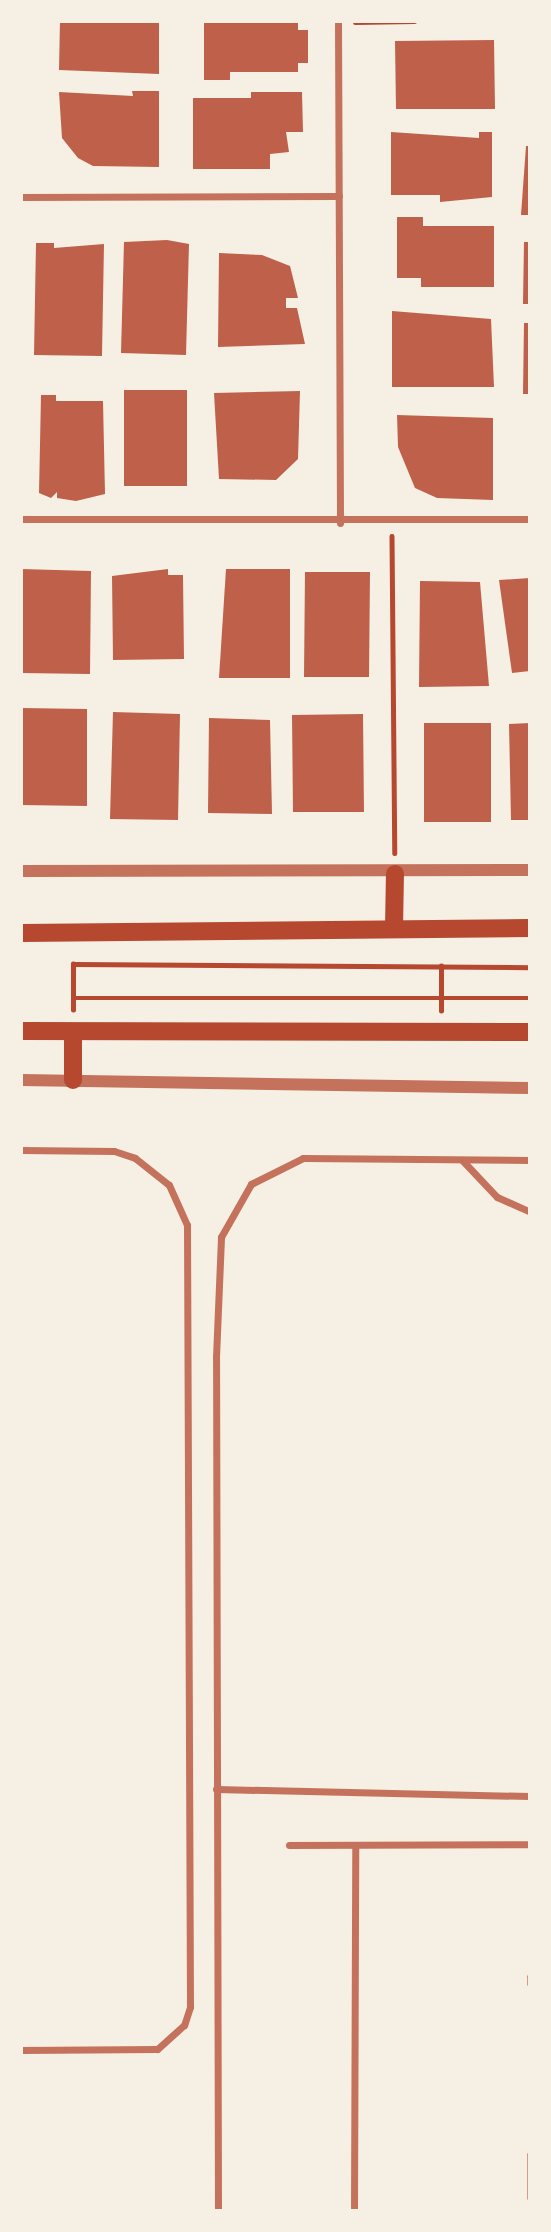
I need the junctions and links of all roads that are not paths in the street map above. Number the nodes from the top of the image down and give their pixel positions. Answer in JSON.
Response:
{"nodes":[{"id":1,"x":338,"y":22,"type":"edge"},
{"id":2,"x":339,"y":195,"type":"junction"},
{"id":3,"x":21,"y":197,"type":"edge"},
{"id":4,"x":21,"y":519,"type":"edge"},
{"id":5,"x":530,"y":520,"type":"edge"},
{"id":6,"x":340,"y":523,"type":"junction"},
{"id":7,"x":530,"y":870,"type":"edge"},
{"id":8,"x":21,"y":871,"type":"edge"},
{"id":9,"x":395,"y":874,"type":"junction"},
{"id":10,"x":530,"y":928,"type":"edge"},
{"id":11,"x":394,"y":929,"type":"junction"},
{"id":12,"x":21,"y":933,"type":"edge"},
{"id":13,"x":21,"y":1031,"type":"edge"},
{"id":14,"x":73,"y":1031,"type":"junction"},
{"id":15,"x":530,"y":1032,"type":"edge"},
{"id":16,"x":21,"y":1080,"type":"edge"},
{"id":17,"x":73,"y":1080,"type":"junction"},
{"id":18,"x":530,"y":1088,"type":"edge"},
{"id":19,"x":21,"y":1150,"type":"edge"},
{"id":20,"x":461,"y":1160,"type":"junction"},
{"id":21,"x":530,"y":1160,"type":"edge"},
{"id":22,"x":530,"y":1212,"type":"edge"},
{"id":23,"x":216,"y":1789,"type":"junction"},
{"id":24,"x":530,"y":1796,"type":"edge"},
{"id":25,"x":530,"y":1844,"type":"edge"},
{"id":26,"x":289,"y":1845,"type":"dead end"},
{"id":27,"x":355,"y":1845,"type":"junction"},
{"id":28,"x":21,"y":2050,"type":"edge"},
{"id":29,"x":218,"y":2211,"type":"edge"},
{"id":30,"x":354,"y":2211,"type":"edge"}],
"edges":[{"from":1,"to":2,"type":"street"},
{"from":2,"to":3,"type":"street"},
{"from":2,"to":6,"type":"street"},
{"from":4,"to":6,"type":"street"},
{"from":5,"to":6,"type":"street"},
{"from":7,"to":9,"type":"street"},
{"from":8,"to":9,"type":"street"},
{"from":9,"to":11,"type":"main road"},
{"from":10,"to":11,"type":"main road"},
{"from":11,"to":12,"type":"main road"},
{"from":13,"to":14,"type":"main road"},
{"from":14,"to":15,"type":"main road"},
{"from":14,"to":17,"type":"main road"},
{"from":16,"to":17,"type":"street"},
{"from":17,"to":18,"type":"street"},
{"from":19,"to":28,"type":"street"},
{"from":20,"to":21,"type":"street"},
{"from":20,"to":22,"type":"street"},
{"from":20,"to":23,"type":"street"},
{"from":23,"to":24,"type":"street"},
{"from":23,"to":29,"type":"street"},
{"from":25,"to":27,"type":"street"},
{"from":26,"to":27,"type":"street"},
{"from":27,"to":30,"type":"street"}]}
